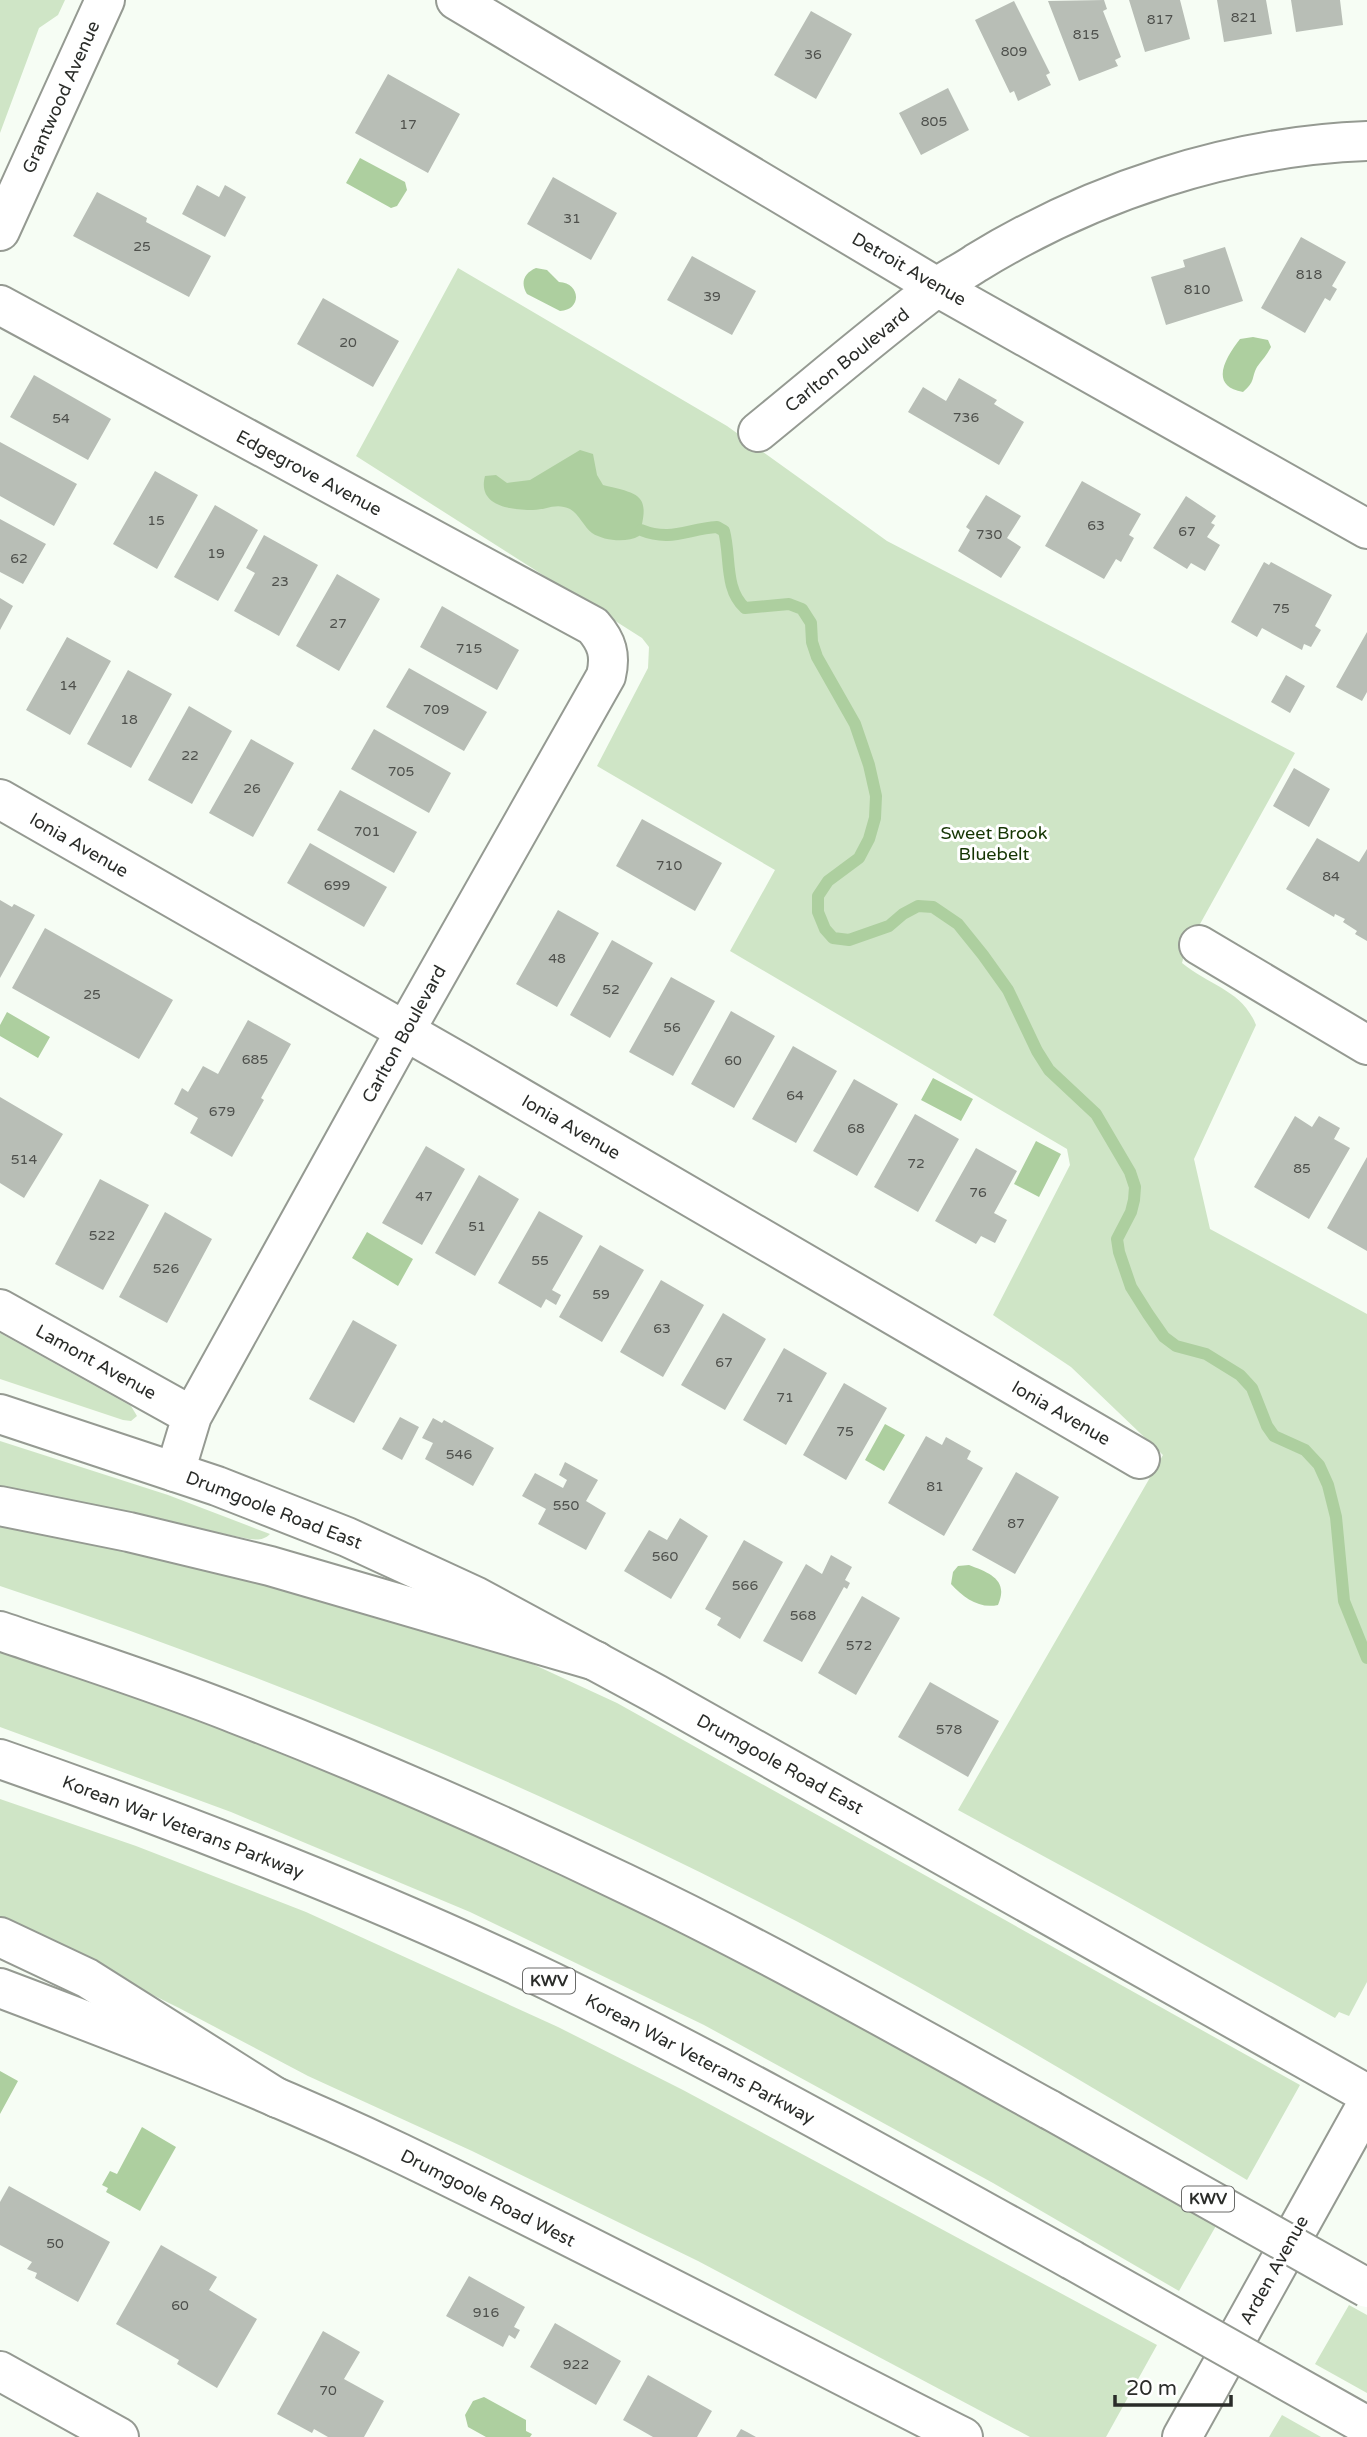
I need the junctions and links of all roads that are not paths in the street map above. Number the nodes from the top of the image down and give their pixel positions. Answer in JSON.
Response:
{"nodes":[{"id":1,"x":105,"y":0,"type":"edge"},
{"id":2,"x":456,"y":0,"type":"edge"},
{"id":3,"x":1367,"y":141,"type":"edge"},
{"id":4,"x":0,"y":231,"type":"edge"},
{"id":5,"x":937,"y":287,"type":"junction"},
{"id":6,"x":0,"y":305,"type":"edge"},
{"id":7,"x":758,"y":432,"type":"dead end"},
{"id":8,"x":1367,"y":529,"type":"edge"},
{"id":9,"x":608,"y":650,"type":"joint"},
{"id":10,"x":0,"y":799,"type":"edge"},
{"id":11,"x":1199,"y":945,"type":"dead end"},
{"id":12,"x":405,"y":1031,"type":"junction"},
{"id":13,"x":1367,"y":1045,"type":"edge"},
{"id":14,"x":0,"y":1309,"type":"edge"},
{"id":15,"x":0,"y":1414,"type":"edge"},
{"id":16,"x":191,"y":1416,"type":"junction"},
{"id":17,"x":1140,"y":1459,"type":"dead end"},
{"id":18,"x":175,"y":1472,"type":"junction"},
{"id":19,"x":0,"y":1506,"type":"edge"},
{"id":20,"x":0,"y":1631,"type":"edge"},
{"id":21,"x":596,"y":1661,"type":"junction"},
{"id":22,"x":0,"y":1759,"type":"edge"},
{"id":23,"x":0,"y":1937,"type":"edge"},
{"id":24,"x":0,"y":1988,"type":"edge"},
{"id":25,"x":1367,"y":2094,"type":"edge"},
{"id":26,"x":277,"y":2098,"type":"junction"},
{"id":27,"x":1367,"y":2104,"type":"edge"},
{"id":28,"x":1367,"y":2288,"type":"edge"},
{"id":29,"x":0,"y":2371,"type":"edge"},
{"id":30,"x":1364,"y":2424,"type":"edge"},
{"id":31,"x":118,"y":2437,"type":"edge"},
{"id":32,"x":963,"y":2437,"type":"edge"},
{"id":33,"x":1182,"y":2437,"type":"edge"}],
"edges":[{"from":1,"to":4,"type":"main road","name":"Grantwood Avenue"},
{"from":2,"to":5,"type":"main road","name":"Detroit Avenue"},
{"from":3,"to":5,"type":"main road","name":"Carlton Boulevard"},
{"from":5,"to":7,"type":"main road","name":"Carlton Boulevard"},
{"from":5,"to":8,"type":"main road","name":"Detroit Avenue"},
{"from":6,"to":9,"type":"main road","name":"Edgegrove Avenue"},
{"from":9,"to":12,"type":"main road","name":"Carlton Boulevard"},
{"from":10,"to":12,"type":"main road","name":"Ionia Avenue"},
{"from":11,"to":13,"type":"main road"},
{"from":12,"to":16,"type":"main road","name":"Carlton Boulevard"},
{"from":12,"to":17,"type":"main road","name":"Ionia Avenue"},
{"from":14,"to":16,"type":"main road","name":"Lamont Avenue"},
{"from":15,"to":18,"type":"main road","name":"Drumgoole Road East"},
{"from":16,"to":18,"type":"main road","name":"Drumgoole Road East"},
{"from":18,"to":21,"type":"main road","name":"Drumgoole Road East"},
{"from":19,"to":21,"type":"main road"},
{"from":20,"to":28,"type":"main road","number":"KWV","bridge":true},
{"from":21,"to":25,"type":"main road","name":"Drumgoole Road East"},
{"from":22,"to":30,"type":"main road","name":"Korean War Veterans Parkway","number":"KWV","bridge":true},
{"from":23,"to":26,"type":"main road"},
{"from":24,"to":26,"type":"main road","name":"Drumgoole Road West"},
{"from":26,"to":32,"type":"main road","name":"Drumgoole Road West"},
{"from":27,"to":33,"type":"main road","name":"Arden Avenue"},
{"from":29,"to":31,"type":"main road"}]}
